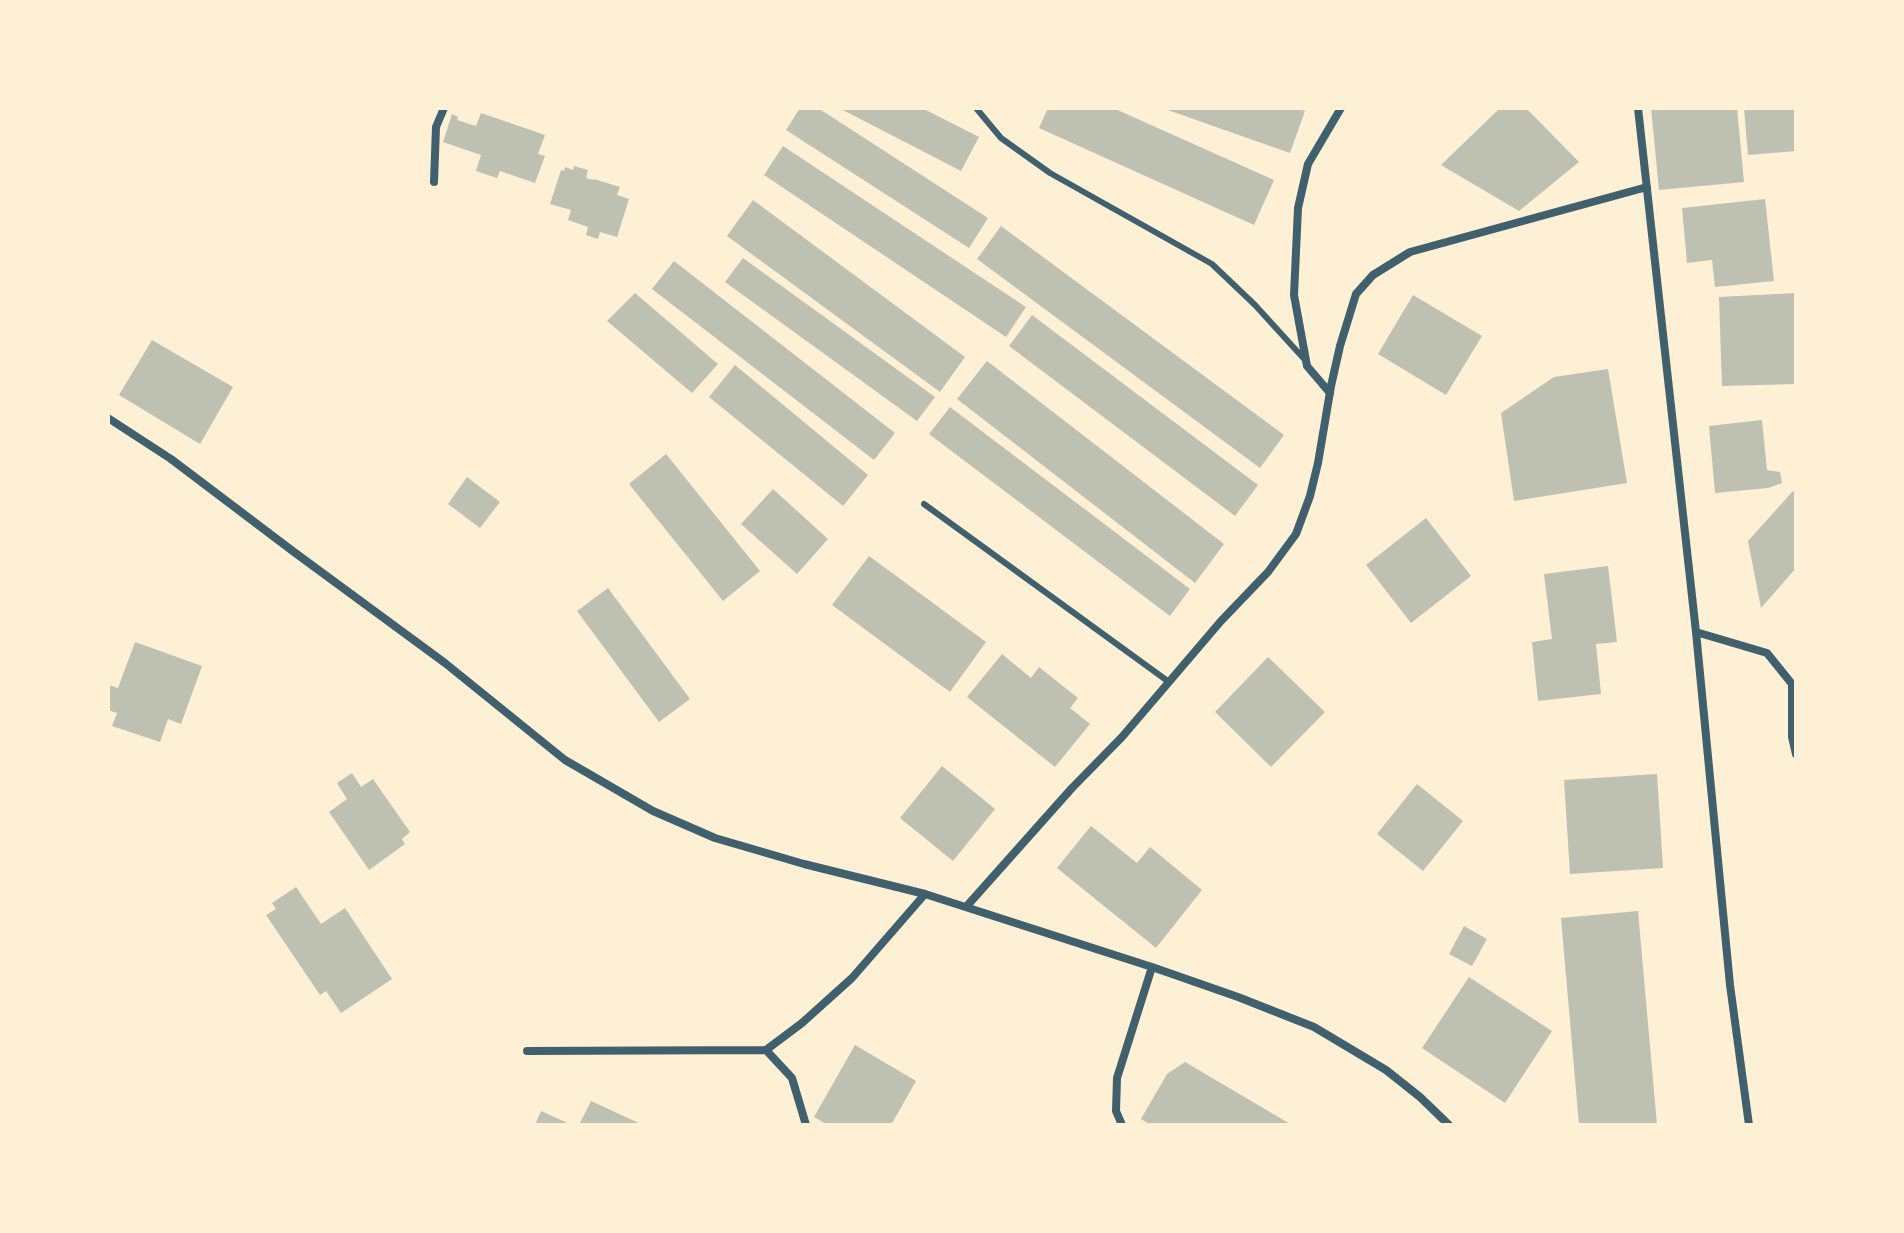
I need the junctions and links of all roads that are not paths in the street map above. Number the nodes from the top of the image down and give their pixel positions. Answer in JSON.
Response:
{"nodes":[{"id":1,"x":444,"y":108,"type":"edge"},
{"id":2,"x":976,"y":108,"type":"edge"},
{"id":3,"x":1341,"y":108,"type":"edge"},
{"id":4,"x":1638,"y":108,"type":"edge"},
{"id":5,"x":434,"y":182,"type":"dead end"},
{"id":6,"x":1647,"y":187,"type":"junction"},
{"id":7,"x":1307,"y":363,"type":"junction"},
{"id":8,"x":1330,"y":393,"type":"junction"},
{"id":9,"x":108,"y":418,"type":"edge"},
{"id":10,"x":924,"y":504,"type":"dead end"},
{"id":11,"x":1696,"y":632,"type":"junction"},
{"id":12,"x":1169,"y":682,"type":"junction"},
{"id":13,"x":1796,"y":754,"type":"edge"},
{"id":14,"x":925,"y":894,"type":"junction"},
{"id":15,"x":966,"y":907,"type":"junction"},
{"id":16,"x":1152,"y":967,"type":"junction"},
{"id":17,"x":766,"y":1050,"type":"junction"},
{"id":18,"x":527,"y":1051,"type":"dead end"},
{"id":19,"x":806,"y":1125,"type":"edge"},
{"id":20,"x":1122,"y":1125,"type":"edge"},
{"id":21,"x":1449,"y":1125,"type":"edge"},
{"id":22,"x":1749,"y":1125,"type":"edge"}],
"edges":[{"from":1,"to":5,"type":"street"},
{"from":2,"to":7,"type":"lane"},
{"from":3,"to":7,"type":"street"},
{"from":4,"to":6,"type":"street"},
{"from":6,"to":8,"type":"street"},
{"from":6,"to":11,"type":"street"},
{"from":7,"to":8,"type":"street"},
{"from":8,"to":12,"type":"street"},
{"from":9,"to":14,"type":"street"},
{"from":10,"to":12,"type":"lane"},
{"from":11,"to":13,"type":"street"},
{"from":11,"to":22,"type":"street"},
{"from":12,"to":15,"type":"street"},
{"from":14,"to":15,"type":"street"},
{"from":14,"to":17,"type":"street"},
{"from":15,"to":16,"type":"street"},
{"from":16,"to":20,"type":"street"},
{"from":16,"to":21,"type":"street"},
{"from":17,"to":18,"type":"street"},
{"from":17,"to":19,"type":"street"}]}
